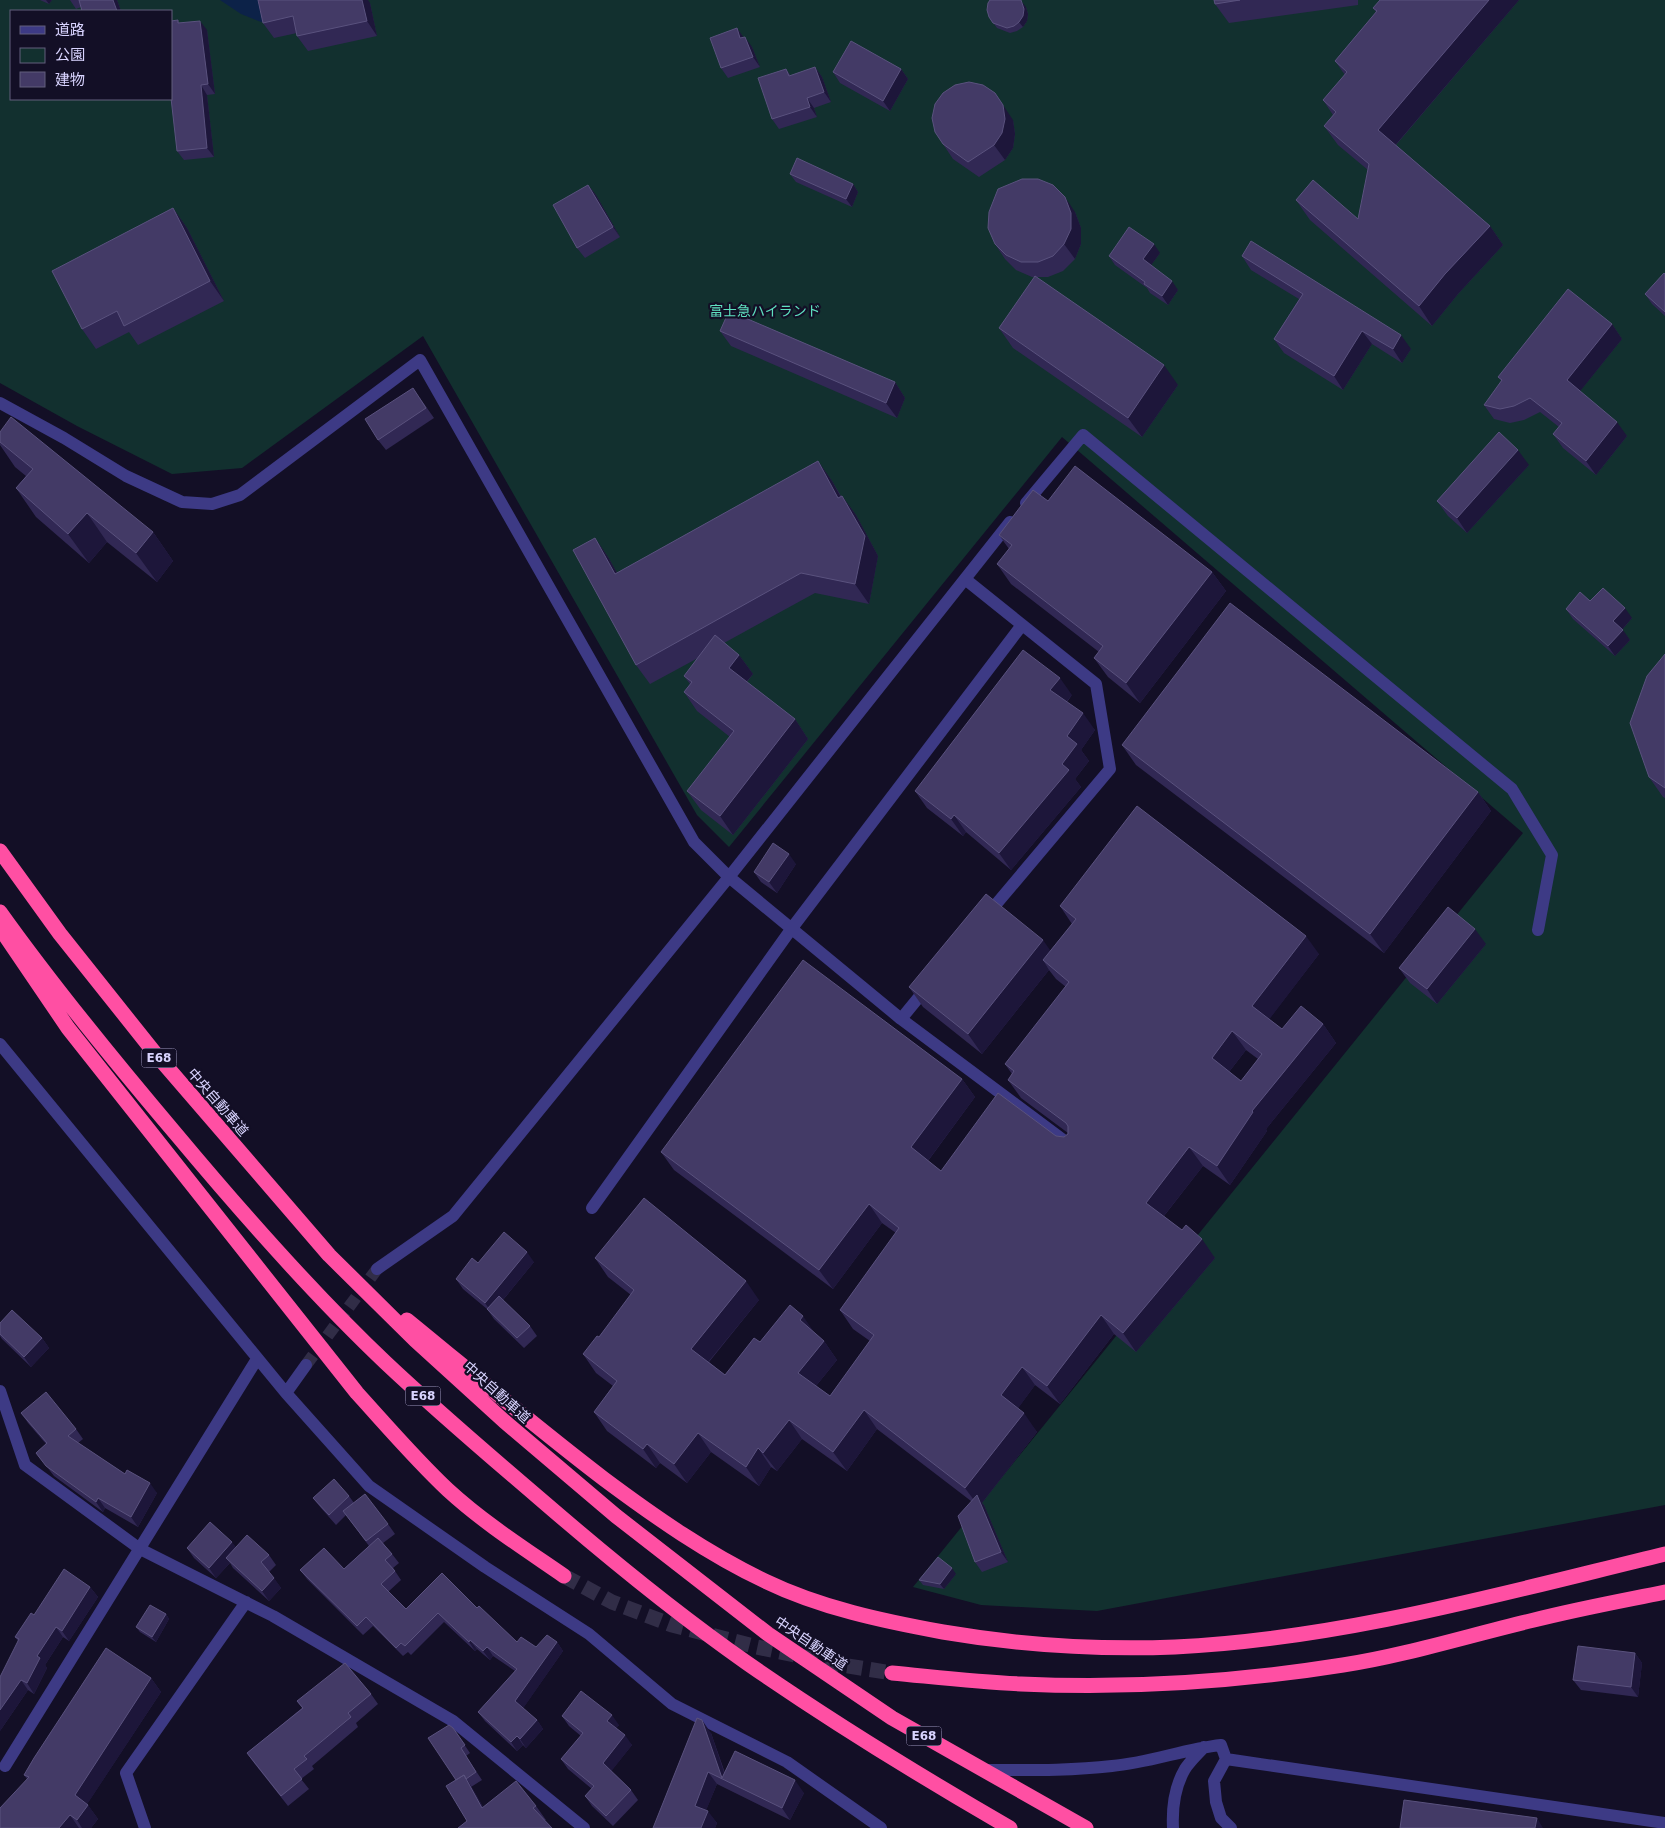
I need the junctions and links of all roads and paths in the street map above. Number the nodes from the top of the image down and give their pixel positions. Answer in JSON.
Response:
{"nodes":[{"id":1,"x":0,"y":403,"type":"edge"},
{"id":2,"x":965,"y":579,"type":"junction"},
{"id":3,"x":1022,"y":624,"type":"junction"},
{"id":4,"x":0,"y":851,"type":"edge"},
{"id":5,"x":729,"y":877,"type":"junction"},
{"id":6,"x":0,"y":912,"type":"edge"},
{"id":7,"x":0,"y":928,"type":"edge"},
{"id":8,"x":792,"y":928,"type":"junction"},
{"id":9,"x":977,"y":928,"type":"edge"},
{"id":10,"x":1538,"y":930,"type":"dead end"},
{"id":11,"x":939,"y":973,"type":"edge"},
{"id":12,"x":901,"y":1018,"type":"junction"},
{"id":13,"x":0,"y":1044,"type":"edge"},
{"id":14,"x":1074,"y":1148,"type":"edge"},
{"id":15,"x":592,"y":1208,"type":"dead end"},
{"id":16,"x":329,"y":1255,"type":"junction"},
{"id":17,"x":377,"y":1269,"type":"tunnel mouth"},
{"id":18,"x":257,"y":1359,"type":"junction"},
{"id":19,"x":306,"y":1365,"type":"tunnel mouth"},
{"id":20,"x":0,"y":1391,"type":"edge"},
{"id":21,"x":286,"y":1393,"type":"junction"},
{"id":22,"x":140,"y":1550,"type":"junction"},
{"id":23,"x":1665,"y":1554,"type":"edge"},
{"id":24,"x":564,"y":1576,"type":"tunnel mouth"},
{"id":25,"x":1665,"y":1592,"type":"edge"},
{"id":26,"x":246,"y":1602,"type":"junction"},
{"id":27,"x":892,"y":1673,"type":"tunnel mouth"},
{"id":28,"x":1204,"y":1747,"type":"junction"},
{"id":29,"x":1226,"y":1759,"type":"junction"},
{"id":30,"x":5,"y":1766,"type":"dead end"},
{"id":31,"x":982,"y":1770,"type":"junction"},
{"id":32,"x":1665,"y":1823,"type":"edge"},
{"id":33,"x":145,"y":1828,"type":"edge"},
{"id":34,"x":584,"y":1828,"type":"edge"},
{"id":35,"x":881,"y":1828,"type":"edge"},
{"id":36,"x":1010,"y":1828,"type":"edge"},
{"id":37,"x":1086,"y":1828,"type":"edge"},
{"id":38,"x":1172,"y":1828,"type":"edge"},
{"id":39,"x":1231,"y":1828,"type":"edge"}],
"edges":[{"from":1,"to":5,"type":"street"},
{"from":2,"to":3,"type":"street"},
{"from":2,"to":5,"type":"street"},
{"from":2,"to":10,"type":"street"},
{"from":3,"to":8,"type":"street"},
{"from":3,"to":9,"type":"street"},
{"from":4,"to":16,"type":"highway","name":"中央自動車道","number":"E68"},
{"from":5,"to":8,"type":"street"},
{"from":5,"to":17,"type":"street"},
{"from":6,"to":36,"type":"highway","number":"E68"},
{"from":7,"to":24,"type":"highway"},
{"from":8,"to":12,"type":"street"},
{"from":8,"to":15,"type":"street"},
{"from":11,"to":12,"type":"street"},
{"from":12,"to":14,"type":"street"},
{"from":13,"to":18,"type":"street"},
{"from":16,"to":23,"type":"highway"},
{"from":16,"to":31,"type":"highway","name":"中央自動車道","number":"E68"},
{"from":18,"to":21,"type":"street"},
{"from":18,"to":22,"type":"street"},
{"from":19,"to":21,"type":"street"},
{"from":20,"to":22,"type":"street"},
{"from":21,"to":35,"type":"street"},
{"from":22,"to":26,"type":"street"},
{"from":22,"to":30,"type":"street"},
{"from":25,"to":27,"type":"highway"},
{"from":26,"to":33,"type":"street"},
{"from":26,"to":34,"type":"street"},
{"from":28,"to":29,"type":"street"},
{"from":28,"to":31,"type":"street"},
{"from":28,"to":38,"type":"street"},
{"from":29,"to":32,"type":"street"},
{"from":29,"to":39,"type":"street"},
{"from":31,"to":37,"type":"highway","name":"中央自動車道","number":"E68"}]}
